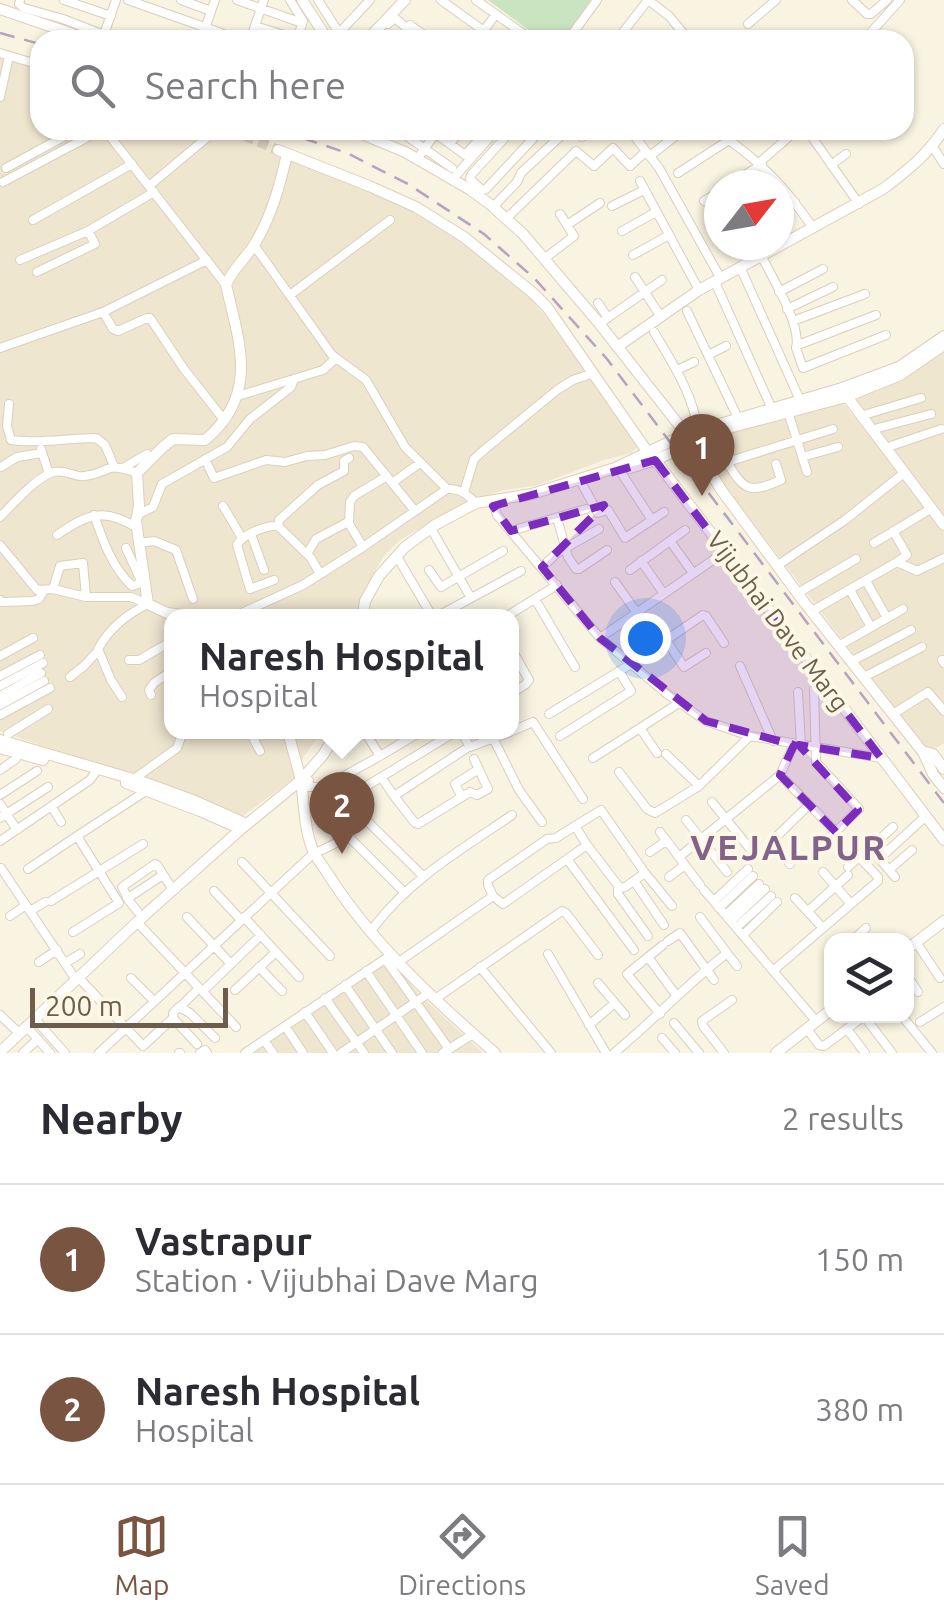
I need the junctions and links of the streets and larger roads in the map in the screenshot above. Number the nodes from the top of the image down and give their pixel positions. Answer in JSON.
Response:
{"nodes":[{"id":1,"x":20,"y":0,"type":"edge"},
{"id":2,"x":116,"y":0,"type":"edge"},
{"id":3,"x":128,"y":0,"type":"edge"},
{"id":4,"x":167,"y":0,"type":"edge"},
{"id":5,"x":181,"y":0,"type":"edge"},
{"id":6,"x":215,"y":0,"type":"edge"},
{"id":7,"x":237,"y":0,"type":"edge"},
{"id":8,"x":290,"y":0,"type":"edge"},
{"id":9,"x":302,"y":0,"type":"edge"},
{"id":10,"x":318,"y":0,"type":"edge"},
{"id":11,"x":370,"y":0,"type":"edge"},
{"id":12,"x":405,"y":0,"type":"edge"},
{"id":13,"x":442,"y":0,"type":"edge"},
{"id":14,"x":476,"y":0,"type":"edge"},
{"id":15,"x":598,"y":0,"type":"edge"},
{"id":16,"x":630,"y":0,"type":"edge"},
{"id":17,"x":648,"y":0,"type":"edge"},
{"id":18,"x":776,"y":0,"type":"edge"},
{"id":19,"x":852,"y":0,"type":"edge"},
{"id":20,"x":886,"y":0,"type":"edge"},
{"id":21,"x":900,"y":0,"type":"edge"},
{"id":22,"x":67,"y":1,"type":"edge"},
{"id":23,"x":262,"y":5,"type":"edge"},
{"id":24,"x":394,"y":6,"type":"edge"},
{"id":25,"x":641,"y":8,"type":"junction"},
{"id":26,"x":4,"y":9,"type":"edge"},
{"id":27,"x":211,"y":11,"type":"junction"},
{"id":28,"x":162,"y":12,"type":"junction"},
{"id":29,"x":496,"y":14,"type":"junction"},
{"id":30,"x":110,"y":16,"type":"junction"},
{"id":31,"x":63,"y":19,"type":"junction"},
{"id":32,"x":302,"y":22,"type":"junction"},
{"id":33,"x":748,"y":24,"type":"dead end"},
{"id":34,"x":255,"y":26,"type":"junction"},
{"id":35,"x":205,"y":28,"type":"junction"},
{"id":36,"x":49,"y":30,"type":"edge"},
{"id":37,"x":62,"y":30,"type":"edge"},
{"id":38,"x":87,"y":30,"type":"edge"},
{"id":39,"x":105,"y":30,"type":"edge"},
{"id":40,"x":211,"y":30,"type":"edge"},
{"id":41,"x":254,"y":30,"type":"edge"},
{"id":42,"x":267,"y":30,"type":"edge"},
{"id":43,"x":300,"y":30,"type":"edge"},
{"id":44,"x":322,"y":30,"type":"edge"},
{"id":45,"x":337,"y":30,"type":"edge"},
{"id":46,"x":342,"y":30,"type":"edge"},
{"id":47,"x":369,"y":30,"type":"edge"},
{"id":48,"x":380,"y":30,"type":"edge"},
{"id":49,"x":384,"y":30,"type":"edge"},
{"id":50,"x":409,"y":30,"type":"edge"},
{"id":51,"x":420,"y":30,"type":"edge"},
{"id":52,"x":484,"y":30,"type":"joint"},
{"id":53,"x":518,"y":30,"type":"edge"},
{"id":54,"x":576,"y":30,"type":"edge"},
{"id":55,"x":624,"y":30,"type":"edge"},
{"id":56,"x":681,"y":30,"type":"edge"},
{"id":57,"x":873,"y":30,"type":"edge"},
{"id":58,"x":4,"y":54,"type":"edge"},
{"id":59,"x":30,"y":62,"type":"edge"},
{"id":60,"x":0,"y":97,"type":"edge"},
{"id":61,"x":944,"y":128,"type":"edge"},
{"id":62,"x":58,"y":140,"type":"edge"},
{"id":63,"x":84,"y":140,"type":"edge"},
{"id":64,"x":112,"y":140,"type":"edge"},
{"id":65,"x":205,"y":140,"type":"edge"},
{"id":66,"x":380,"y":140,"type":"edge"},
{"id":67,"x":429,"y":140,"type":"edge"},
{"id":68,"x":445,"y":140,"type":"edge"},
{"id":69,"x":453,"y":140,"type":"edge"},
{"id":70,"x":486,"y":140,"type":"edge"},
{"id":71,"x":488,"y":140,"type":"edge"},
{"id":72,"x":495,"y":140,"type":"edge"},
{"id":73,"x":532,"y":140,"type":"edge"},
{"id":74,"x":564,"y":140,"type":"edge"},
{"id":75,"x":639,"y":140,"type":"edge"},
{"id":76,"x":669,"y":140,"type":"edge"},
{"id":77,"x":729,"y":140,"type":"joint"},
{"id":78,"x":786,"y":140,"type":"edge"},
{"id":79,"x":814,"y":140,"type":"edge"},
{"id":80,"x":412,"y":141,"type":"edge"},
{"id":81,"x":450,"y":144,"type":"junction"},
{"id":82,"x":933,"y":147,"type":"junction"},
{"id":83,"x":420,"y":154,"type":"junction"},
{"id":84,"x":490,"y":154,"type":"junction"},
{"id":85,"x":846,"y":154,"type":"dead end"},
{"id":86,"x":646,"y":155,"type":"junction"},
{"id":87,"x":761,"y":163,"type":"junction"},
{"id":88,"x":132,"y":164,"type":"junction"},
{"id":89,"x":831,"y":164,"type":"junction"},
{"id":90,"x":944,"y":164,"type":"edge"},
{"id":91,"x":6,"y":168,"type":"dead end"},
{"id":92,"x":505,"y":168,"type":"junction"},
{"id":93,"x":751,"y":170,"type":"edge"},
{"id":94,"x":767,"y":170,"type":"edge"},
{"id":95,"x":678,"y":173,"type":"dead end"},
{"id":96,"x":452,"y":174,"type":"junction"},
{"id":97,"x":3,"y":182,"type":"dead end"},
{"id":98,"x":151,"y":189,"type":"junction"},
{"id":99,"x":795,"y":202,"type":"edge"},
{"id":100,"x":600,"y":203,"type":"dead end"},
{"id":101,"x":859,"y":204,"type":"junction"},
{"id":102,"x":612,"y":206,"type":"dead end"},
{"id":103,"x":493,"y":207,"type":"junction"},
{"id":104,"x":656,"y":212,"type":"junction"},
{"id":105,"x":560,"y":214,"type":"dead end"},
{"id":106,"x":506,"y":219,"type":"junction"},
{"id":107,"x":33,"y":220,"type":"dead end"},
{"id":108,"x":390,"y":220,"type":"dead end"},
{"id":109,"x":567,"y":225,"type":"junction"},
{"id":110,"x":813,"y":228,"type":"junction"},
{"id":111,"x":88,"y":231,"type":"junction"},
{"id":112,"x":622,"y":231,"type":"dead end"},
{"id":113,"x":669,"y":234,"type":"junction"},
{"id":114,"x":794,"y":236,"type":"edge"},
{"id":115,"x":254,"y":245,"type":"junction"},
{"id":116,"x":634,"y":255,"type":"dead end"},
{"id":117,"x":544,"y":259,"type":"junction"},
{"id":118,"x":20,"y":260,"type":"dead end"},
{"id":119,"x":207,"y":260,"type":"junction"},
{"id":120,"x":757,"y":260,"type":"edge"},
{"id":121,"x":763,"y":260,"type":"edge"},
{"id":122,"x":741,"y":269,"type":"junction"},
{"id":123,"x":823,"y":269,"type":"dead end"},
{"id":124,"x":37,"y":272,"type":"dead end"},
{"id":125,"x":635,"y":278,"type":"dead end"},
{"id":126,"x":662,"y":280,"type":"dead end"},
{"id":127,"x":718,"y":280,"type":"junction"},
{"id":128,"x":226,"y":285,"type":"junction"},
{"id":129,"x":833,"y":288,"type":"dead end"},
{"id":130,"x":699,"y":290,"type":"junction"},
{"id":131,"x":645,"y":292,"type":"junction"},
{"id":132,"x":778,"y":292,"type":"junction"},
{"id":133,"x":866,"y":294,"type":"dead end"},
{"id":134,"x":290,"y":295,"type":"junction"},
{"id":135,"x":598,"y":303,"type":"dead end"},
{"id":136,"x":787,"y":309,"type":"junction"},
{"id":137,"x":687,"y":311,"type":"dead end"},
{"id":138,"x":103,"y":312,"type":"junction"},
{"id":139,"x":876,"y":316,"type":"dead end"},
{"id":140,"x":662,"y":317,"type":"junction"},
{"id":141,"x":604,"y":321,"type":"junction"},
{"id":142,"x":793,"y":321,"type":"junction"},
{"id":143,"x":654,"y":332,"type":"dead end"},
{"id":144,"x":886,"y":335,"type":"dead end"},
{"id":145,"x":944,"y":336,"type":"edge"},
{"id":146,"x":798,"y":345,"type":"junction"},
{"id":147,"x":726,"y":346,"type":"dead end"},
{"id":148,"x":944,"y":346,"type":"edge"},
{"id":149,"x":617,"y":347,"type":"junction"},
{"id":150,"x":0,"y":348,"type":"edge"},
{"id":151,"x":708,"y":355,"type":"junction"},
{"id":152,"x":336,"y":358,"type":"junction"},
{"id":153,"x":694,"y":362,"type":"dead end"},
{"id":154,"x":676,"y":370,"type":"junction"},
{"id":155,"x":594,"y":373,"type":"junction"},
{"id":156,"x":294,"y":379,"type":"junction"},
{"id":157,"x":847,"y":391,"type":"junction"},
{"id":158,"x":238,"y":396,"type":"junction"},
{"id":159,"x":921,"y":398,"type":"dead end"},
{"id":160,"x":800,"y":400,"type":"junction"},
{"id":161,"x":8,"y":404,"type":"dead end"},
{"id":162,"x":772,"y":408,"type":"junction"},
{"id":163,"x":788,"y":412,"type":"junction"},
{"id":164,"x":866,"y":414,"type":"junction"},
{"id":165,"x":931,"y":414,"type":"dead end"},
{"id":166,"x":738,"y":418,"type":"junction"},
{"id":167,"x":224,"y":420,"type":"junction"},
{"id":168,"x":833,"y":428,"type":"dead end"},
{"id":169,"x":878,"y":428,"type":"junction"},
{"id":170,"x":698,"y":430,"type":"junction"},
{"id":171,"x":941,"y":430,"type":"dead end"},
{"id":172,"x":689,"y":438,"type":"junction"},
{"id":173,"x":38,"y":440,"type":"junction"},
{"id":174,"x":796,"y":440,"type":"junction"},
{"id":175,"x":891,"y":446,"type":"junction"},
{"id":176,"x":838,"y":447,"type":"dead end"},
{"id":177,"x":42,"y":453,"type":"junction"},
{"id":178,"x":147,"y":454,"type":"dead end"},
{"id":179,"x":802,"y":456,"type":"junction"},
{"id":180,"x":652,"y":457,"type":"junction"},
{"id":181,"x":349,"y":458,"type":"dead end"},
{"id":182,"x":205,"y":459,"type":"junction"},
{"id":183,"x":727,"y":462,"type":"junction"},
{"id":184,"x":420,"y":463,"type":"junction"},
{"id":185,"x":776,"y":464,"type":"dead end"},
{"id":186,"x":1,"y":467,"type":"edge"},
{"id":187,"x":118,"y":467,"type":"junction"},
{"id":188,"x":708,"y":468,"type":"junction"},
{"id":189,"x":620,"y":471,"type":"junction"},
{"id":190,"x":807,"y":472,"type":"dead end"},
{"id":191,"x":904,"y":472,"type":"junction"},
{"id":192,"x":137,"y":473,"type":"junction"},
{"id":193,"x":49,"y":474,"type":"junction"},
{"id":194,"x":390,"y":480,"type":"junction"},
{"id":195,"x":582,"y":484,"type":"junction"},
{"id":196,"x":447,"y":490,"type":"junction"},
{"id":197,"x":464,"y":492,"type":"junction"},
{"id":198,"x":476,"y":504,"type":"junction"},
{"id":199,"x":493,"y":504,"type":"junction"},
{"id":200,"x":224,"y":506,"type":"dead end"},
{"id":201,"x":932,"y":508,"type":"junction"},
{"id":202,"x":586,"y":510,"type":"dead end"},
{"id":203,"x":415,"y":512,"type":"junction"},
{"id":204,"x":664,"y":512,"type":"dead end"},
{"id":205,"x":137,"y":514,"type":"junction"},
{"id":206,"x":944,"y":514,"type":"edge"},
{"id":207,"x":94,"y":516,"type":"junction"},
{"id":208,"x":0,"y":517,"type":"edge"},
{"id":209,"x":558,"y":518,"type":"junction"},
{"id":210,"x":652,"y":520,"type":"junction"},
{"id":211,"x":349,"y":523,"type":"junction"},
{"id":212,"x":944,"y":525,"type":"edge"},
{"id":213,"x":278,"y":526,"type":"junction"},
{"id":214,"x":136,"y":528,"type":"junction"},
{"id":215,"x":599,"y":529,"type":"dead end"},
{"id":216,"x":685,"y":530,"type":"dead end"},
{"id":217,"x":433,"y":532,"type":"junction"},
{"id":218,"x":512,"y":532,"type":"junction"},
{"id":219,"x":894,"y":532,"type":"junction"},
{"id":220,"x":56,"y":534,"type":"dead end"},
{"id":221,"x":246,"y":536,"type":"junction"},
{"id":222,"x":670,"y":541,"type":"junction"},
{"id":223,"x":138,"y":543,"type":"junction"},
{"id":224,"x":874,"y":543,"type":"dead end"},
{"id":225,"x":0,"y":545,"type":"edge"},
{"id":226,"x":126,"y":548,"type":"dead end"},
{"id":227,"x":363,"y":548,"type":"junction"},
{"id":228,"x":565,"y":548,"type":"junction"},
{"id":229,"x":607,"y":550,"type":"dead end"},
{"id":230,"x":503,"y":551,"type":"dead end"},
{"id":231,"x":726,"y":551,"type":"junction"},
{"id":232,"x":307,"y":554,"type":"junction"},
{"id":233,"x":944,"y":558,"type":"edge"},
{"id":234,"x":856,"y":559,"type":"dead end"},
{"id":235,"x":398,"y":560,"type":"junction"},
{"id":236,"x":642,"y":561,"type":"junction"},
{"id":237,"x":898,"y":562,"type":"junction"},
{"id":238,"x":778,"y":565,"type":"junction"},
{"id":239,"x":542,"y":567,"type":"junction"},
{"id":240,"x":264,"y":570,"type":"dead end"},
{"id":241,"x":429,"y":570,"type":"dead end"},
{"id":242,"x":630,"y":570,"type":"dead end"},
{"id":243,"x":521,"y":571,"type":"dead end"},
{"id":244,"x":693,"y":573,"type":"junction"},
{"id":245,"x":320,"y":574,"type":"junction"},
{"id":246,"x":458,"y":577,"type":"junction"},
{"id":247,"x":274,"y":580,"type":"dead end"},
{"id":248,"x":866,"y":581,"type":"junction"},
{"id":249,"x":143,"y":582,"type":"junction"},
{"id":250,"x":615,"y":582,"type":"dead end"},
{"id":251,"x":557,"y":585,"type":"junction"},
{"id":252,"x":48,"y":589,"type":"junction"},
{"id":253,"x":850,"y":590,"type":"junction"},
{"id":254,"x":798,"y":593,"type":"junction"},
{"id":255,"x":664,"y":594,"type":"junction"},
{"id":256,"x":86,"y":597,"type":"junction"},
{"id":257,"x":471,"y":598,"type":"junction"},
{"id":258,"x":193,"y":599,"type":"dead end"},
{"id":259,"x":535,"y":599,"type":"junction"},
{"id":260,"x":0,"y":600,"type":"edge"},
{"id":261,"x":148,"y":604,"type":"junction"},
{"id":262,"x":250,"y":609,"type":"edge"},
{"id":263,"x":365,"y":609,"type":"edge"},
{"id":264,"x":367,"y":609,"type":"edge"},
{"id":265,"x":431,"y":609,"type":"edge"},
{"id":266,"x":450,"y":609,"type":"edge"},
{"id":267,"x":518,"y":609,"type":"edge"},
{"id":268,"x":903,"y":610,"type":"dead end"},
{"id":269,"x":812,"y":611,"type":"junction"},
{"id":270,"x":164,"y":612,"type":"edge"},
{"id":271,"x":637,"y":612,"type":"junction"},
{"id":272,"x":887,"y":618,"type":"junction"},
{"id":273,"x":871,"y":627,"type":"junction"},
{"id":274,"x":911,"y":630,"type":"dead end"},
{"id":275,"x":33,"y":638,"type":"dead end"},
{"id":276,"x":600,"y":638,"type":"junction"},
{"id":277,"x":666,"y":640,"type":"junction"},
{"id":278,"x":724,"y":643,"type":"dead end"},
{"id":279,"x":840,"y":645,"type":"junction"},
{"id":280,"x":164,"y":646,"type":"edge"},
{"id":281,"x":922,"y":647,"type":"dead end"},
{"id":282,"x":98,"y":652,"type":"junction"},
{"id":283,"x":706,"y":653,"type":"dead end"},
{"id":284,"x":0,"y":656,"type":"edge"},
{"id":285,"x":129,"y":660,"type":"dead end"},
{"id":286,"x":852,"y":661,"type":"junction"},
{"id":287,"x":519,"y":662,"type":"edge"},
{"id":288,"x":631,"y":664,"type":"junction"},
{"id":289,"x":740,"y":666,"type":"dead end"},
{"id":290,"x":576,"y":667,"type":"dead end"},
{"id":291,"x":619,"y":671,"type":"junction"},
{"id":292,"x":44,"y":672,"type":"junction"},
{"id":293,"x":0,"y":676,"type":"edge"},
{"id":294,"x":164,"y":676,"type":"edge"},
{"id":295,"x":70,"y":677,"type":"dead end"},
{"id":296,"x":864,"y":677,"type":"junction"},
{"id":297,"x":0,"y":686,"type":"edge"},
{"id":298,"x":519,"y":689,"type":"edge"},
{"id":299,"x":814,"y":689,"type":"dead end"},
{"id":300,"x":798,"y":692,"type":"dead end"},
{"id":301,"x":151,"y":695,"type":"dead end"},
{"id":302,"x":0,"y":696,"type":"edge"},
{"id":303,"x":122,"y":696,"type":"dead end"},
{"id":304,"x":577,"y":696,"type":"junction"},
{"id":305,"x":679,"y":703,"type":"junction"},
{"id":306,"x":0,"y":705,"type":"edge"},
{"id":307,"x":48,"y":709,"type":"dead end"},
{"id":308,"x":526,"y":711,"type":"dead end"},
{"id":309,"x":944,"y":711,"type":"edge"},
{"id":310,"x":549,"y":714,"type":"dead end"},
{"id":311,"x":893,"y":714,"type":"junction"},
{"id":312,"x":0,"y":715,"type":"edge"},
{"id":313,"x":590,"y":717,"type":"junction"},
{"id":314,"x":533,"y":722,"type":"junction"},
{"id":315,"x":519,"y":728,"type":"edge"},
{"id":316,"x":640,"y":728,"type":"junction"},
{"id":317,"x":3,"y":734,"type":"edge"},
{"id":318,"x":560,"y":736,"type":"dead end"},
{"id":319,"x":750,"y":736,"type":"junction"},
{"id":320,"x":179,"y":739,"type":"edge"},
{"id":321,"x":254,"y":739,"type":"edge"},
{"id":322,"x":290,"y":739,"type":"edge"},
{"id":323,"x":336,"y":739,"type":"edge"},
{"id":324,"x":373,"y":739,"type":"edge"},
{"id":325,"x":408,"y":739,"type":"edge"},
{"id":326,"x":445,"y":739,"type":"edge"},
{"id":327,"x":464,"y":739,"type":"edge"},
{"id":328,"x":491,"y":739,"type":"edge"},
{"id":329,"x":494,"y":739,"type":"edge"},
{"id":330,"x":773,"y":740,"type":"junction"},
{"id":331,"x":797,"y":744,"type":"junction"},
{"id":332,"x":470,"y":746,"type":"junction"},
{"id":333,"x":944,"y":747,"type":"edge"},
{"id":334,"x":0,"y":748,"type":"edge"},
{"id":335,"x":817,"y":748,"type":"junction"},
{"id":336,"x":260,"y":751,"type":"dead end"},
{"id":337,"x":928,"y":753,"type":"junction"},
{"id":338,"x":380,"y":756,"type":"junction"},
{"id":339,"x":593,"y":758,"type":"dead end"},
{"id":340,"x":881,"y":758,"type":"junction"},
{"id":341,"x":16,"y":759,"type":"dead end"},
{"id":342,"x":474,"y":759,"type":"dead end"},
{"id":343,"x":404,"y":762,"type":"junction"},
{"id":344,"x":944,"y":769,"type":"edge"},
{"id":345,"x":0,"y":770,"type":"edge"},
{"id":346,"x":479,"y":770,"type":"junction"},
{"id":347,"x":37,"y":771,"type":"dead end"},
{"id":348,"x":619,"y":772,"type":"dead end"},
{"id":349,"x":96,"y":774,"type":"junction"},
{"id":350,"x":780,"y":776,"type":"junction"},
{"id":351,"x":382,"y":777,"type":"junction"},
{"id":352,"x":134,"y":779,"type":"junction"},
{"id":353,"x":416,"y":782,"type":"junction"},
{"id":354,"x":306,"y":783,"type":"junction"},
{"id":355,"x":48,"y":786,"type":"dead end"},
{"id":356,"x":324,"y":786,"type":"junction"},
{"id":357,"x":699,"y":786,"type":"junction"},
{"id":358,"x":339,"y":787,"type":"junction"},
{"id":359,"x":944,"y":788,"type":"edge"},
{"id":360,"x":146,"y":790,"type":"junction"},
{"id":361,"x":0,"y":795,"type":"edge"},
{"id":362,"x":394,"y":796,"type":"junction"},
{"id":363,"x":462,"y":797,"type":"junction"},
{"id":364,"x":583,"y":800,"type":"dead end"},
{"id":365,"x":712,"y":802,"type":"dead end"},
{"id":366,"x":0,"y":804,"type":"edge"},
{"id":367,"x":52,"y":806,"type":"junction"},
{"id":368,"x":809,"y":806,"type":"junction"},
{"id":369,"x":512,"y":815,"type":"dead end"},
{"id":370,"x":3,"y":816,"type":"edge"},
{"id":371,"x":926,"y":816,"type":"junction"},
{"id":372,"x":358,"y":818,"type":"dead end"},
{"id":373,"x":686,"y":820,"type":"dead end"},
{"id":374,"x":726,"y":820,"type":"junction"},
{"id":375,"x":61,"y":822,"type":"dead end"},
{"id":376,"x":542,"y":822,"type":"dead end"},
{"id":377,"x":574,"y":826,"type":"junction"},
{"id":378,"x":244,"y":827,"type":"junction"},
{"id":379,"x":893,"y":827,"type":"dead end"},
{"id":380,"x":17,"y":830,"type":"junction"},
{"id":381,"x":346,"y":832,"type":"junction"},
{"id":382,"x":660,"y":832,"type":"dead end"},
{"id":383,"x":836,"y":832,"type":"junction"},
{"id":384,"x":77,"y":836,"type":"junction"},
{"id":385,"x":701,"y":840,"type":"junction"},
{"id":386,"x":944,"y":840,"type":"edge"},
{"id":387,"x":0,"y":841,"type":"edge"},
{"id":388,"x":666,"y":841,"type":"junction"},
{"id":389,"x":143,"y":844,"type":"dead end"},
{"id":390,"x":587,"y":845,"type":"junction"},
{"id":391,"x":752,"y":850,"type":"dead end"},
{"id":392,"x":864,"y":850,"type":"junction"},
{"id":393,"x":912,"y":850,"type":"dead end"},
{"id":394,"x":317,"y":852,"type":"junction"},
{"id":395,"x":650,"y":852,"type":"dead end"},
{"id":396,"x":814,"y":853,"type":"dead end"},
{"id":397,"x":567,"y":859,"type":"junction"},
{"id":398,"x":880,"y":859,"type":"junction"},
{"id":399,"x":682,"y":861,"type":"junction"},
{"id":400,"x":242,"y":862,"type":"dead end"},
{"id":401,"x":790,"y":864,"type":"dead end"},
{"id":402,"x":1,"y":868,"type":"edge"},
{"id":403,"x":28,"y":868,"type":"dead end"},
{"id":404,"x":99,"y":872,"type":"junction"},
{"id":405,"x":727,"y":872,"type":"dead end"},
{"id":406,"x":823,"y":872,"type":"dead end"},
{"id":407,"x":645,"y":873,"type":"junction"},
{"id":408,"x":423,"y":876,"type":"junction"},
{"id":409,"x":669,"y":877,"type":"dead end"},
{"id":410,"x":634,"y":881,"type":"junction"},
{"id":411,"x":618,"y":886,"type":"junction"},
{"id":412,"x":762,"y":886,"type":"junction"},
{"id":413,"x":836,"y":886,"type":"junction"},
{"id":414,"x":173,"y":890,"type":"junction"},
{"id":415,"x":214,"y":891,"type":"dead end"},
{"id":416,"x":272,"y":892,"type":"junction"},
{"id":417,"x":404,"y":892,"type":"junction"},
{"id":418,"x":493,"y":896,"type":"junction"},
{"id":419,"x":128,"y":898,"type":"junction"},
{"id":420,"x":796,"y":898,"type":"dead end"},
{"id":421,"x":119,"y":903,"type":"junction"},
{"id":422,"x":851,"y":904,"type":"junction"},
{"id":423,"x":672,"y":906,"type":"dead end"},
{"id":424,"x":28,"y":908,"type":"junction"},
{"id":425,"x":808,"y":911,"type":"junction"},
{"id":426,"x":10,"y":916,"type":"dead end"},
{"id":427,"x":700,"y":916,"type":"dead end"},
{"id":428,"x":137,"y":917,"type":"junction"},
{"id":429,"x":188,"y":918,"type":"dead end"},
{"id":430,"x":243,"y":918,"type":"junction"},
{"id":431,"x":728,"y":918,"type":"junction"},
{"id":432,"x":940,"y":924,"type":"edge"},
{"id":433,"x":374,"y":927,"type":"junction"},
{"id":434,"x":823,"y":928,"type":"junction"},
{"id":435,"x":866,"y":928,"type":"dead end"},
{"id":436,"x":73,"y":932,"type":"dead end"},
{"id":437,"x":680,"y":932,"type":"junction"},
{"id":438,"x":860,"y":933,"type":"edge"},
{"id":439,"x":262,"y":936,"type":"junction"},
{"id":440,"x":648,"y":936,"type":"dead end"},
{"id":441,"x":944,"y":938,"type":"edge"},
{"id":442,"x":914,"y":944,"type":"edge"},
{"id":443,"x":214,"y":946,"type":"junction"},
{"id":444,"x":914,"y":949,"type":"edge"},
{"id":445,"x":56,"y":950,"type":"junction"},
{"id":446,"x":634,"y":950,"type":"dead end"},
{"id":447,"x":276,"y":952,"type":"junction"},
{"id":448,"x":727,"y":953,"type":"junction"},
{"id":449,"x":80,"y":954,"type":"dead end"},
{"id":450,"x":548,"y":954,"type":"dead end"},
{"id":451,"x":598,"y":955,"type":"dead end"},
{"id":452,"x":330,"y":956,"type":"dead end"},
{"id":453,"x":648,"y":957,"type":"junction"},
{"id":454,"x":404,"y":958,"type":"junction"},
{"id":455,"x":39,"y":962,"type":"dead end"},
{"id":456,"x":65,"y":964,"type":"junction"},
{"id":457,"x":229,"y":966,"type":"junction"},
{"id":458,"x":737,"y":966,"type":"dead end"},
{"id":459,"x":259,"y":967,"type":"junction"},
{"id":460,"x":480,"y":967,"type":"junction"},
{"id":461,"x":706,"y":969,"type":"junction"},
{"id":462,"x":774,"y":970,"type":"junction"},
{"id":463,"x":366,"y":971,"type":"junction"},
{"id":464,"x":185,"y":972,"type":"junction"},
{"id":465,"x":300,"y":976,"type":"dead end"},
{"id":466,"x":132,"y":978,"type":"dead end"},
{"id":467,"x":940,"y":978,"type":"dead end"},
{"id":468,"x":78,"y":979,"type":"junction"},
{"id":469,"x":714,"y":980,"type":"dead end"},
{"id":470,"x":598,"y":983,"type":"dead end"},
{"id":471,"x":345,"y":985,"type":"junction"},
{"id":472,"x":914,"y":986,"type":"edge"},
{"id":473,"x":201,"y":990,"type":"junction"},
{"id":474,"x":282,"y":991,"type":"dead end"},
{"id":475,"x":918,"y":992,"type":"dead end"},
{"id":476,"x":676,"y":995,"type":"junction"},
{"id":477,"x":326,"y":998,"type":"junction"},
{"id":478,"x":436,"y":998,"type":"junction"},
{"id":479,"x":732,"y":1000,"type":"dead end"},
{"id":480,"x":153,"y":1002,"type":"junction"},
{"id":481,"x":416,"y":1002,"type":"junction"},
{"id":482,"x":615,"y":1003,"type":"junction"},
{"id":483,"x":182,"y":1005,"type":"dead end"},
{"id":484,"x":944,"y":1007,"type":"edge"},
{"id":485,"x":305,"y":1012,"type":"junction"},
{"id":486,"x":660,"y":1014,"type":"junction"},
{"id":487,"x":0,"y":1015,"type":"edge"},
{"id":488,"x":625,"y":1015,"type":"dead end"},
{"id":489,"x":824,"y":1015,"type":"edge"},
{"id":490,"x":396,"y":1016,"type":"junction"},
{"id":491,"x":171,"y":1019,"type":"junction"},
{"id":492,"x":920,"y":1022,"type":"dead end"},
{"id":493,"x":674,"y":1023,"type":"dead end"},
{"id":494,"x":855,"y":1023,"type":"edge"},
{"id":495,"x":869,"y":1023,"type":"edge"},
{"id":496,"x":908,"y":1023,"type":"edge"},
{"id":497,"x":26,"y":1025,"type":"junction"},
{"id":498,"x":589,"y":1025,"type":"junction"},
{"id":499,"x":812,"y":1025,"type":"junction"},
{"id":500,"x":236,"y":1026,"type":"dead end"},
{"id":501,"x":285,"y":1026,"type":"junction"},
{"id":502,"x":126,"y":1028,"type":"junction"},
{"id":503,"x":847,"y":1029,"type":"junction"},
{"id":504,"x":376,"y":1030,"type":"junction"},
{"id":505,"x":473,"y":1034,"type":"junction"},
{"id":506,"x":215,"y":1038,"type":"dead end"},
{"id":507,"x":662,"y":1038,"type":"dead end"},
{"id":508,"x":38,"y":1039,"type":"junction"},
{"id":509,"x":687,"y":1039,"type":"junction"},
{"id":510,"x":264,"y":1040,"type":"junction"},
{"id":511,"x":831,"y":1042,"type":"junction"},
{"id":512,"x":356,"y":1043,"type":"junction"},
{"id":513,"x":109,"y":1044,"type":"junction"},
{"id":514,"x":146,"y":1050,"type":"edge"},
{"id":515,"x":202,"y":1050,"type":"edge"},
{"id":516,"x":446,"y":1051,"type":"edge"},
{"id":517,"x":0,"y":1052,"type":"edge"},
{"id":518,"x":674,"y":1052,"type":"edge"},
{"id":519,"x":780,"y":1052,"type":"edge"},
{"id":520,"x":23,"y":1053,"type":"edge"},
{"id":521,"x":50,"y":1053,"type":"edge"},
{"id":522,"x":65,"y":1053,"type":"edge"},
{"id":523,"x":99,"y":1053,"type":"edge"},
{"id":524,"x":118,"y":1053,"type":"edge"},
{"id":525,"x":245,"y":1053,"type":"edge"},
{"id":526,"x":273,"y":1053,"type":"edge"},
{"id":527,"x":304,"y":1053,"type":"edge"},
{"id":528,"x":333,"y":1053,"type":"edge"},
{"id":529,"x":341,"y":1053,"type":"edge"},
{"id":530,"x":364,"y":1053,"type":"edge"},
{"id":531,"x":392,"y":1053,"type":"edge"},
{"id":532,"x":422,"y":1053,"type":"edge"},
{"id":533,"x":498,"y":1053,"type":"edge"},
{"id":534,"x":551,"y":1053,"type":"edge"},
{"id":535,"x":606,"y":1053,"type":"edge"},
{"id":536,"x":614,"y":1053,"type":"edge"},
{"id":537,"x":698,"y":1053,"type":"edge"},
{"id":538,"x":724,"y":1053,"type":"edge"},
{"id":539,"x":839,"y":1053,"type":"edge"},
{"id":540,"x":865,"y":1053,"type":"edge"},
{"id":541,"x":892,"y":1053,"type":"edge"},
{"id":542,"x":932,"y":1053,"type":"edge"}],
"edges":[{"from":1,"to":31,"type":"street"},
{"from":2,"to":30,"type":"street"},
{"from":3,"to":28,"type":"street"},
{"from":4,"to":28,"type":"street"},
{"from":5,"to":27,"type":"street"},
{"from":6,"to":27,"type":"street"},
{"from":7,"to":23,"type":"street"},
{"from":8,"to":32,"type":"street"},
{"from":9,"to":44,"type":"street"},
{"from":10,"to":45,"type":"street"},
{"from":11,"to":46,"type":"street"},
{"from":12,"to":24,"type":"street"},
{"from":13,"to":52,"type":"street"},
{"from":14,"to":29,"type":"street"},
{"from":15,"to":54,"type":"street"},
{"from":16,"to":25,"type":"street"},
{"from":17,"to":25,"type":"street"},
{"from":17,"to":56,"type":"street"},
{"from":18,"to":33,"type":"street"},
{"from":19,"to":20,"type":"street"},
{"from":21,"to":57,"type":"street"},
{"from":22,"to":30,"type":"street"},
{"from":22,"to":31,"type":"street"},
{"from":23,"to":32,"type":"street"},
{"from":23,"to":34,"type":"street"},
{"from":24,"to":47,"type":"street"},
{"from":24,"to":48,"type":"street"},
{"from":24,"to":51,"type":"street"},
{"from":25,"to":55,"type":"street"},
{"from":26,"to":36,"type":"street"},
{"from":26,"to":37,"type":"street"},
{"from":27,"to":35,"type":"street"},
{"from":28,"to":35,"type":"street"},
{"from":29,"to":52,"type":"street"},
{"from":29,"to":53,"type":"street"},
{"from":30,"to":39,"type":"street"},
{"from":31,"to":38,"type":"street"},
{"from":32,"to":43,"type":"street"},
{"from":34,"to":41,"type":"street"},
{"from":34,"to":42,"type":"street"},
{"from":35,"to":40,"type":"street"},
{"from":49,"to":50,"type":"street"},
{"from":58,"to":59,"type":"street"},
{"from":58,"to":60,"type":"street"},
{"from":61,"to":82,"type":"street"},
{"from":62,"to":91,"type":"street"},
{"from":63,"to":97,"type":"street"},
{"from":64,"to":88,"type":"street"},
{"from":65,"to":98,"type":"street"},
{"from":66,"to":83,"type":"street"},
{"from":67,"to":83,"type":"street"},
{"from":68,"to":81,"type":"street"},
{"from":69,"to":81,"type":"street"},
{"from":70,"to":81,"type":"street"},
{"from":71,"to":96,"type":"street"},
{"from":72,"to":84,"type":"street"},
{"from":73,"to":92,"type":"street"},
{"from":74,"to":103,"type":"street"},
{"from":75,"to":86,"type":"street"},
{"from":76,"to":86,"type":"street"},
{"from":77,"to":87,"type":"street"},
{"from":77,"to":95,"type":"street"},
{"from":78,"to":87,"type":"street"},
{"from":79,"to":89,"type":"street"},
{"from":80,"to":83,"type":"street"},
{"from":82,"to":90,"type":"street"},
{"from":82,"to":101,"type":"street"},
{"from":83,"to":96,"type":"street"},
{"from":84,"to":92,"type":"street"},
{"from":84,"to":92,"type":"street"},
{"from":85,"to":89,"type":"street"},
{"from":86,"to":106,"type":"street"},
{"from":86,"to":127,"type":"street"},
{"from":87,"to":93,"type":"street"},
{"from":87,"to":94,"type":"street"},
{"from":88,"to":98,"type":"street"},
{"from":88,"to":107,"type":"street"},
{"from":89,"to":101,"type":"street"},
{"from":96,"to":103,"type":"street"},
{"from":98,"to":111,"type":"street"},
{"from":98,"to":119,"type":"street"},
{"from":99,"to":110,"type":"street"},
{"from":100,"to":109,"type":"street"},
{"from":101,"to":110,"type":"street"},
{"from":102,"to":104,"type":"street"},
{"from":103,"to":106,"type":"street"},
{"from":104,"to":112,"type":"street"},
{"from":104,"to":113,"type":"street"},
{"from":105,"to":109,"type":"street"},
{"from":106,"to":117,"type":"street"},
{"from":108,"to":134,"type":"street"},
{"from":109,"to":117,"type":"street"},
{"from":110,"to":114,"type":"street"},
{"from":111,"to":118,"type":"street"},
{"from":111,"to":124,"type":"street"},
{"from":113,"to":116,"type":"street"},
{"from":113,"to":130,"type":"street"},
{"from":115,"to":128,"type":"street"},
{"from":115,"to":134,"type":"street"},
{"from":115,"to":155,"type":"street","name":"Vijubhai Dave Marg"},
{"from":117,"to":141,"type":"street"},
{"from":119,"to":128,"type":"street"},
{"from":119,"to":138,"type":"street"},
{"from":120,"to":122,"type":"street"},
{"from":121,"to":132,"type":"street"},
{"from":122,"to":127,"type":"street"},
{"from":122,"to":160,"type":"street"},
{"from":123,"to":132,"type":"street"},
{"from":125,"to":131,"type":"street"},
{"from":126,"to":131,"type":"street"},
{"from":127,"to":130,"type":"street"},
{"from":127,"to":162,"type":"street"},
{"from":128,"to":158,"type":"street"},
{"from":129,"to":136,"type":"street"},
{"from":130,"to":140,"type":"street"},
{"from":131,"to":140,"type":"street"},
{"from":131,"to":141,"type":"street"},
{"from":132,"to":136,"type":"street"},
{"from":133,"to":142,"type":"street"},
{"from":134,"to":152,"type":"street"},
{"from":135,"to":141,"type":"street"},
{"from":136,"to":142,"type":"street"},
{"from":137,"to":151,"type":"street"},
{"from":138,"to":150,"type":"street"},
{"from":138,"to":167,"type":"street"},
{"from":139,"to":146,"type":"street"},
{"from":140,"to":149,"type":"street"},
{"from":141,"to":149,"type":"street"},
{"from":142,"to":146,"type":"street"},
{"from":143,"to":154,"type":"street"},
{"from":144,"to":146,"type":"street"},
{"from":145,"to":157,"type":"street"},
{"from":147,"to":151,"type":"street"},
{"from":148,"to":157,"type":"street"},
{"from":149,"to":172,"type":"street"},
{"from":151,"to":166,"type":"street"},
{"from":152,"to":156,"type":"street"},
{"from":152,"to":184,"type":"street"},
{"from":153,"to":154,"type":"street"},
{"from":154,"to":170,"type":"street"},
{"from":155,"to":180,"type":"street","name":"Vijubhai Dave Marg"},
{"from":155,"to":197,"type":"street"},
{"from":156,"to":158,"type":"street"},
{"from":156,"to":182,"type":"street"},
{"from":157,"to":160,"type":"street"},
{"from":157,"to":163,"type":"street"},
{"from":157,"to":164,"type":"street"},
{"from":157,"to":191,"type":"street"},
{"from":158,"to":167,"type":"street"},
{"from":159,"to":164,"type":"street"},
{"from":160,"to":162,"type":"street"},
{"from":161,"to":173,"type":"street"},
{"from":162,"to":166,"type":"street"},
{"from":163,"to":172,"type":"street"},
{"from":163,"to":174,"type":"street"},
{"from":164,"to":169,"type":"street"},
{"from":165,"to":169,"type":"street"},
{"from":166,"to":170,"type":"street"},
{"from":167,"to":192,"type":"street"},
{"from":168,"to":174,"type":"street"},
{"from":169,"to":175,"type":"street"},
{"from":170,"to":172,"type":"street"},
{"from":171,"to":175,"type":"street"},
{"from":172,"to":180,"type":"street"},
{"from":172,"to":188,"type":"street"},
{"from":173,"to":177,"type":"street"},
{"from":173,"to":187,"type":"street"},
{"from":174,"to":179,"type":"street"},
{"from":174,"to":183,"type":"street"},
{"from":175,"to":206,"type":"street"},
{"from":176,"to":179,"type":"street"},
{"from":177,"to":186,"type":"street"},
{"from":177,"to":193,"type":"street"},
{"from":178,"to":187,"type":"street"},
{"from":179,"to":190,"type":"street"},
{"from":180,"to":189,"type":"street"},
{"from":180,"to":199,"type":"street"},
{"from":180,"to":231,"type":"street","name":"Vijubhai Dave Marg"},
{"from":181,"to":213,"type":"street"},
{"from":182,"to":194,"type":"street"},
{"from":182,"to":205,"type":"street"},
{"from":183,"to":185,"type":"street"},
{"from":183,"to":188,"type":"street"},
{"from":184,"to":194,"type":"street"},
{"from":184,"to":196,"type":"street"},
{"from":187,"to":192,"type":"street"},
{"from":187,"to":193,"type":"street"},
{"from":188,"to":238,"type":"street"},
{"from":189,"to":195,"type":"street"},
{"from":189,"to":210,"type":"street"},
{"from":191,"to":201,"type":"street"},
{"from":191,"to":238,"type":"street"},
{"from":192,"to":205,"type":"street"},
{"from":193,"to":208,"type":"street"},
{"from":194,"to":203,"type":"street"},
{"from":194,"to":211,"type":"street"},
{"from":195,"to":199,"type":"street"},
{"from":195,"to":210,"type":"street"},
{"from":196,"to":197,"type":"street"},
{"from":196,"to":203,"type":"street"},
{"from":197,"to":198,"type":"street"},
{"from":198,"to":199,"type":"street"},
{"from":198,"to":263,"type":"street"},
{"from":199,"to":217,"type":"street"},
{"from":199,"to":218,"type":"street"},
{"from":200,"to":221,"type":"street"},
{"from":201,"to":212,"type":"street"},
{"from":201,"to":219,"type":"street"},
{"from":202,"to":209,"type":"street"},
{"from":203,"to":227,"type":"street"},
{"from":204,"to":210,"type":"street"},
{"from":205,"to":214,"type":"street"},
{"from":207,"to":214,"type":"street"},
{"from":207,"to":220,"type":"street"},
{"from":207,"to":249,"type":"street"},
{"from":209,"to":218,"type":"street"},
{"from":209,"to":228,"type":"street"},
{"from":211,"to":227,"type":"street"},
{"from":211,"to":232,"type":"street"},
{"from":213,"to":221,"type":"street"},
{"from":213,"to":232,"type":"street"},
{"from":214,"to":223,"type":"street"},
{"from":215,"to":228,"type":"street"},
{"from":216,"to":222,"type":"street"},
{"from":217,"to":235,"type":"street"},
{"from":217,"to":246,"type":"street"},
{"from":218,"to":239,"type":"street"},
{"from":219,"to":224,"type":"street"},
{"from":219,"to":237,"type":"street"},
{"from":221,"to":240,"type":"street"},
{"from":221,"to":247,"type":"street"},
{"from":222,"to":236,"type":"street"},
{"from":222,"to":244,"type":"street"},
{"from":223,"to":249,"type":"street"},
{"from":223,"to":258,"type":"street"},
{"from":225,"to":252,"type":"street"},
{"from":226,"to":249,"type":"street"},
{"from":227,"to":245,"type":"street"},
{"from":228,"to":229,"type":"street"},
{"from":228,"to":239,"type":"street"},
{"from":230,"to":246,"type":"street"},
{"from":231,"to":244,"type":"street"},
{"from":231,"to":340,"type":"street","name":"Vijubhai Dave Marg"},
{"from":232,"to":245,"type":"street"},
{"from":233,"to":237,"type":"street"},
{"from":234,"to":254,"type":"street"},
{"from":235,"to":264,"type":"street"},
{"from":235,"to":265,"type":"street"},
{"from":236,"to":242,"type":"street"},
{"from":236,"to":255,"type":"street"},
{"from":237,"to":248,"type":"street"},
{"from":238,"to":254,"type":"street"},
{"from":239,"to":251,"type":"street"},
{"from":241,"to":246,"type":"street"},
{"from":243,"to":257,"type":"street"},
{"from":244,"to":255,"type":"street"},
{"from":245,"to":262,"type":"street"},
{"from":246,"to":257,"type":"street"},
{"from":248,"to":253,"type":"street"},
{"from":248,"to":272,"type":"street"},
{"from":249,"to":261,"type":"street"},
{"from":250,"to":271,"type":"street"},
{"from":251,"to":259,"type":"street"},
{"from":251,"to":276,"type":"street"},
{"from":252,"to":256,"type":"street"},
{"from":252,"to":256,"type":"street"},
{"from":252,"to":260,"type":"street"},
{"from":253,"to":269,"type":"street"},
{"from":253,"to":273,"type":"street"},
{"from":254,"to":269,"type":"street"},
{"from":255,"to":271,"type":"street"},
{"from":256,"to":261,"type":"street"},
{"from":257,"to":266,"type":"street"},
{"from":259,"to":267,"type":"street"},
{"from":259,"to":290,"type":"street"},
{"from":261,"to":270,"type":"street"},
{"from":261,"to":282,"type":"street"},
{"from":268,"to":272,"type":"street"},
{"from":269,"to":279,"type":"street"},
{"from":271,"to":276,"type":"street"},
{"from":272,"to":273,"type":"street"},
{"from":273,"to":279,"type":"street"},
{"from":274,"to":286,"type":"street"},
{"from":275,"to":284,"type":"street"},
{"from":276,"to":288,"type":"street"},
{"from":277,"to":278,"type":"street"},
{"from":277,"to":283,"type":"street"},
{"from":277,"to":288,"type":"street"},
{"from":279,"to":286,"type":"street"},
{"from":280,"to":285,"type":"street"},
{"from":281,"to":296,"type":"street"},
{"from":282,"to":295,"type":"street"},
{"from":282,"to":303,"type":"street"},
{"from":286,"to":296,"type":"street"},
{"from":287,"to":298,"type":"street"},
{"from":288,"to":291,"type":"street"},
{"from":288,"to":305,"type":"street"},
{"from":289,"to":330,"type":"street"},
{"from":291,"to":304,"type":"street"},
{"from":291,"to":313,"type":"street"},
{"from":292,"to":293,"type":"street"},
{"from":292,"to":297,"type":"street"},
{"from":292,"to":302,"type":"street"},
{"from":292,"to":306,"type":"street"},
{"from":292,"to":312,"type":"street"},
{"from":294,"to":301,"type":"street"},
{"from":296,"to":311,"type":"street"},
{"from":299,"to":335,"type":"street"},
{"from":300,"to":331,"type":"street"},
{"from":304,"to":310,"type":"street"},
{"from":304,"to":313,"type":"street"},
{"from":305,"to":316,"type":"street"},
{"from":305,"to":319,"type":"street"},
{"from":307,"to":317,"type":"street"},
{"from":308,"to":314,"type":"street"},
{"from":309,"to":311,"type":"street"},
{"from":311,"to":337,"type":"street"},
{"from":313,"to":318,"type":"street"},
{"from":314,"to":315,"type":"street"},
{"from":314,"to":364,"type":"street"},
{"from":316,"to":339,"type":"street"},
{"from":316,"to":357,"type":"street"},
{"from":317,"to":352,"type":"street"},
{"from":319,"to":330,"type":"street"},
{"from":319,"to":357,"type":"street"},
{"from":320,"to":352,"type":"street"},
{"from":321,"to":336,"type":"street"},
{"from":322,"to":354,"type":"street"},
{"from":323,"to":354,"type":"street"},
{"from":324,"to":338,"type":"street"},
{"from":325,"to":338,"type":"street"},
{"from":326,"to":343,"type":"street"},
{"from":327,"to":332,"type":"street"},
{"from":328,"to":332,"type":"street"},
{"from":329,"to":376,"type":"street"},
{"from":330,"to":331,"type":"street"},
{"from":331,"to":335,"type":"street"},
{"from":331,"to":350,"type":"street"},
{"from":332,"to":353,"type":"street"},
{"from":333,"to":337,"type":"street"},
{"from":334,"to":349,"type":"street"},
{"from":335,"to":340,"type":"street"},
{"from":335,"to":383,"type":"street"},
{"from":337,"to":344,"type":"street"},
{"from":337,"to":359,"type":"street"},
{"from":338,"to":356,"type":"street"},
{"from":340,"to":371,"type":"street","name":"Vijubhai Dave Marg"},
{"from":341,"to":345,"type":"street"},
{"from":342,"to":346,"type":"street"},
{"from":343,"to":351,"type":"street"},
{"from":343,"to":353,"type":"street"},
{"from":346,"to":363,"type":"street"},
{"from":346,"to":363,"type":"street"},
{"from":347,"to":361,"type":"street"},
{"from":348,"to":357,"type":"street"},
{"from":349,"to":360,"type":"street"},
{"from":349,"to":367,"type":"street"},
{"from":350,"to":368,"type":"street"},
{"from":350,"to":374,"type":"street"},
{"from":351,"to":358,"type":"street"},
{"from":351,"to":362,"type":"street"},
{"from":352,"to":378,"type":"street"},
{"from":353,"to":362,"type":"street"},
{"from":354,"to":356,"type":"street"},
{"from":354,"to":378,"type":"street"},
{"from":354,"to":394,"type":"street"},
{"from":355,"to":370,"type":"street"},
{"from":356,"to":358,"type":"street"},
{"from":356,"to":381,"type":"street"},
{"from":358,"to":372,"type":"street"},
{"from":360,"to":378,"type":"street"},
{"from":360,"to":384,"type":"street"},
{"from":362,"to":363,"type":"street"},
{"from":365,"to":374,"type":"street"},
{"from":366,"to":370,"type":"street"},
{"from":367,"to":375,"type":"street"},
{"from":367,"to":380,"type":"street"},
{"from":368,"to":383,"type":"street"},
{"from":368,"to":401,"type":"street"},
{"from":369,"to":408,"type":"street"},
{"from":370,"to":380,"type":"street"},
{"from":371,"to":386,"type":"street","name":"Vijubhai Dave Marg"},
{"from":371,"to":398,"type":"street"},
{"from":373,"to":385,"type":"street"},
{"from":374,"to":385,"type":"street"},
{"from":374,"to":391,"type":"street"},
{"from":377,"to":390,"type":"street"},
{"from":377,"to":407,"type":"street"},
{"from":377,"to":418,"type":"street"},
{"from":378,"to":414,"type":"street"},
{"from":379,"to":392,"type":"street"},
{"from":380,"to":387,"type":"street"},
{"from":381,"to":394,"type":"street"},
{"from":381,"to":408,"type":"street"},
{"from":381,"to":417,"type":"street"},
{"from":382,"to":388,"type":"street"},
{"from":383,"to":396,"type":"street"},
{"from":384,"to":403,"type":"street"},
{"from":384,"to":404,"type":"street"},
{"from":385,"to":399,"type":"street"},
{"from":385,"to":405,"type":"street"},
{"from":388,"to":395,"type":"street"},
{"from":388,"to":399,"type":"street"},
{"from":389,"to":404,"type":"street"},
{"from":390,"to":397,"type":"street"},
{"from":390,"to":411,"type":"street"},
{"from":392,"to":398,"type":"street"},
{"from":392,"to":413,"type":"street"},
{"from":392,"to":422,"type":"street"},
{"from":393,"to":398,"type":"street"},
{"from":394,"to":416,"type":"street"},
{"from":394,"to":433,"type":"street"},
{"from":394,"to":478,"type":"street"},
{"from":397,"to":418,"type":"street"},
{"from":397,"to":446,"type":"street"},
{"from":399,"to":409,"type":"street"},
{"from":399,"to":431,"type":"street"},
{"from":400,"to":416,"type":"street"},
{"from":402,"to":424,"type":"street"},
{"from":404,"to":421,"type":"street"},
{"from":404,"to":424,"type":"street"},
{"from":406,"to":413,"type":"street"},
{"from":407,"to":410,"type":"street"},
{"from":407,"to":423,"type":"street"},
{"from":408,"to":417,"type":"street"},
{"from":410,"to":411,"type":"street"},
{"from":410,"to":437,"type":"street"},
{"from":411,"to":440,"type":"street"},
{"from":412,"to":431,"type":"street"},
{"from":412,"to":431,"type":"street"},
{"from":412,"to":431,"type":"street"},
{"from":413,"to":422,"type":"street"},
{"from":413,"to":425,"type":"street"},
{"from":414,"to":419,"type":"street"},
{"from":414,"to":428,"type":"street"},
{"from":415,"to":430,"type":"street"},
{"from":416,"to":430,"type":"street"},
{"from":416,"to":452,"type":"street"},
{"from":417,"to":433,"type":"street"},
{"from":418,"to":454,"type":"street"},
{"from":419,"to":421,"type":"street"},
{"from":419,"to":428,"type":"street"},
{"from":420,"to":425,"type":"street"},
{"from":421,"to":436,"type":"street"},
{"from":422,"to":434,"type":"street"},
{"from":424,"to":426,"type":"street"},
{"from":424,"to":445,"type":"street"},
{"from":425,"to":434,"type":"street"},
{"from":427,"to":448,"type":"street"},
{"from":428,"to":464,"type":"street"},
{"from":428,"to":468,"type":"street"},
{"from":429,"to":443,"type":"street"},
{"from":430,"to":439,"type":"street"},
{"from":430,"to":443,"type":"street"},
{"from":431,"to":462,"type":"street"},
{"from":432,"to":441,"type":"street"},
{"from":432,"to":442,"type":"street"},
{"from":433,"to":454,"type":"street"},
{"from":434,"to":462,"type":"street"},
{"from":435,"to":438,"type":"street"},
{"from":437,"to":453,"type":"street"},
{"from":437,"to":461,"type":"street"},
{"from":439,"to":447,"type":"street"},
{"from":439,"to":457,"type":"street"},
{"from":443,"to":457,"type":"street"},
{"from":443,"to":464,"type":"street"},
{"from":444,"to":467,"type":"street"},
{"from":445,"to":455,"type":"street"},
{"from":445,"to":456,"type":"street"},
{"from":447,"to":459,"type":"street"},
{"from":447,"to":465,"type":"street"},
{"from":448,"to":458,"type":"street"},
{"from":448,"to":461,"type":"street"},
{"from":449,"to":456,"type":"street"},
{"from":450,"to":498,"type":"street"},
{"from":451,"to":460,"type":"street"},
{"from":453,"to":476,"type":"street"},
{"from":453,"to":486,"type":"street"},
{"from":454,"to":478,"type":"street"},
{"from":456,"to":468,"type":"street"},
{"from":457,"to":459,"type":"street"},
{"from":457,"to":473,"type":"street"},
{"from":459,"to":474,"type":"street"},
{"from":460,"to":478,"type":"street"},
{"from":460,"to":534,"type":"street"},
{"from":461,"to":469,"type":"street"},
{"from":461,"to":476,"type":"street"},
{"from":462,"to":499,"type":"street"},
{"from":463,"to":471,"type":"street"},
{"from":463,"to":481,"type":"street"},
{"from":463,"to":490,"type":"street"},
{"from":464,"to":473,"type":"street"},
{"from":464,"to":480,"type":"street"},
{"from":466,"to":480,"type":"street"},
{"from":468,"to":497,"type":"street"},
{"from":468,"to":502,"type":"street"},
{"from":470,"to":482,"type":"street"},
{"from":471,"to":477,"type":"street"},
{"from":471,"to":504,"type":"street"},
{"from":472,"to":475,"type":"street"},
{"from":473,"to":483,"type":"street"},
{"from":473,"to":500,"type":"street"},
{"from":476,"to":486,"type":"street"},
{"from":477,"to":485,"type":"street"},
{"from":477,"to":512,"type":"street"},
{"from":478,"to":481,"type":"street"},
{"from":478,"to":505,"type":"street"},
{"from":478,"to":533,"type":"street"},
{"from":479,"to":538,"type":"street"},
{"from":480,"to":491,"type":"street"},
{"from":480,"to":502,"type":"street"},
{"from":481,"to":490,"type":"street"},
{"from":481,"to":516,"type":"street"},
{"from":482,"to":488,"type":"street"},
{"from":482,"to":498,"type":"street"},
{"from":484,"to":492,"type":"street"},
{"from":485,"to":501,"type":"street"},
{"from":485,"to":528,"type":"street"},
{"from":486,"to":536,"type":"street"},
{"from":487,"to":497,"type":"street"},
{"from":489,"to":499,"type":"street"},
{"from":490,"to":504,"type":"street"},
{"from":490,"to":532,"type":"street"},
{"from":491,"to":506,"type":"street"},
{"from":491,"to":514,"type":"street"},
{"from":491,"to":515,"type":"street"},
{"from":493,"to":509,"type":"street"},
{"from":494,"to":503,"type":"street"},
{"from":495,"to":541,"type":"street"},
{"from":496,"to":542,"type":"street"},
{"from":497,"to":508,"type":"street"},
{"from":497,"to":517,"type":"street"},
{"from":497,"to":522,"type":"street"},
{"from":498,"to":535,"type":"street"},
{"from":499,"to":511,"type":"street"},
{"from":499,"to":519,"type":"street"},
{"from":501,"to":510,"type":"street"},
{"from":501,"to":527,"type":"street"},
{"from":502,"to":513,"type":"street"},
{"from":502,"to":514,"type":"street"},
{"from":503,"to":511,"type":"street"},
{"from":503,"to":540,"type":"street"},
{"from":504,"to":512,"type":"street"},
{"from":504,"to":531,"type":"street"},
{"from":505,"to":516,"type":"street"},
{"from":505,"to":533,"type":"street"},
{"from":507,"to":518,"type":"street"},
{"from":508,"to":520,"type":"street"},
{"from":508,"to":521,"type":"street"},
{"from":509,"to":518,"type":"street"},
{"from":509,"to":537,"type":"street"},
{"from":510,"to":525,"type":"street"},
{"from":510,"to":526,"type":"street"},
{"from":511,"to":539,"type":"street"},
{"from":512,"to":529,"type":"street"},
{"from":512,"to":530,"type":"street"},
{"from":513,"to":523,"type":"street"},
{"from":513,"to":524,"type":"street"}]}
